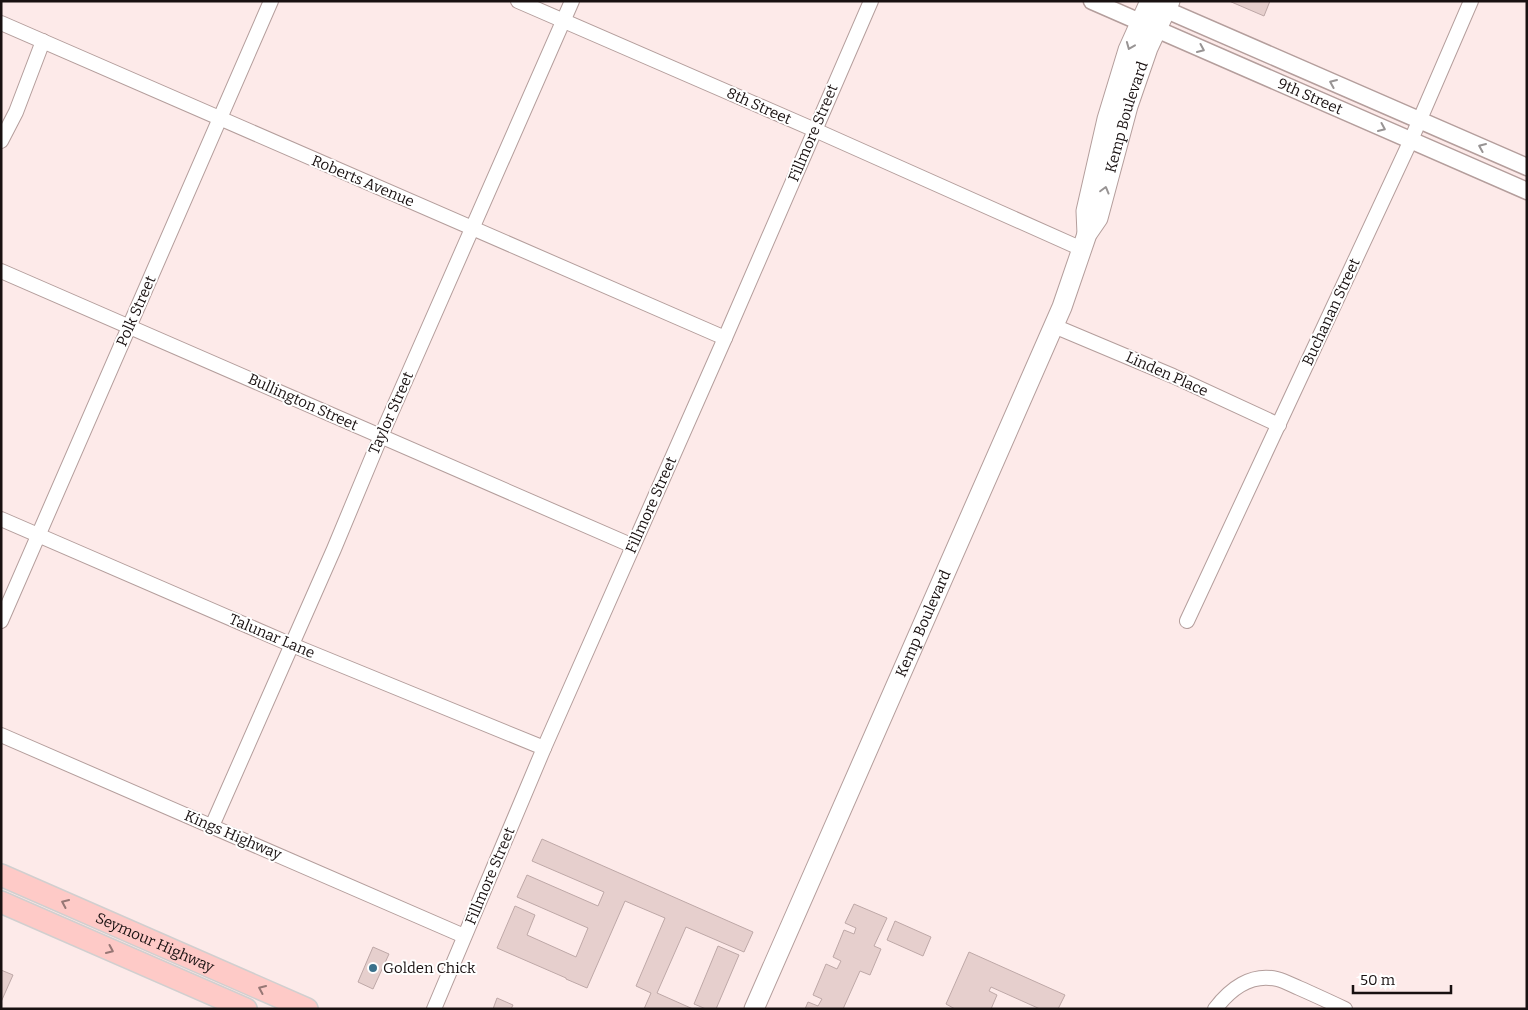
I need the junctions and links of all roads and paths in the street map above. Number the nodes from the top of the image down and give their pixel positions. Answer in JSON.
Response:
{"nodes":[{"id":1,"x":271,"y":1,"type":"edge"},
{"id":2,"x":518,"y":1,"type":"edge"},
{"id":3,"x":572,"y":1,"type":"edge"},
{"id":4,"x":871,"y":1,"type":"edge"},
{"id":5,"x":1092,"y":1,"type":"edge"},
{"id":6,"x":1471,"y":1,"type":"edge"},
{"id":7,"x":1156,"y":3,"type":"edge"},
{"id":8,"x":564,"y":21,"type":"junction"},
{"id":9,"x":1,"y":23,"type":"edge"},
{"id":10,"x":1149,"y":26,"type":"junction"},
{"id":11,"x":43,"y":41,"type":"junction"},
{"id":12,"x":220,"y":119,"type":"junction"},
{"id":13,"x":1420,"y":120,"type":"junction"},
{"id":14,"x":815,"y":130,"type":"junction"},
{"id":15,"x":1411,"y":140,"type":"junction"},
{"id":16,"x":1,"y":141,"type":"edge"},
{"id":17,"x":1527,"y":167,"type":"edge"},
{"id":18,"x":1527,"y":191,"type":"edge"},
{"id":19,"x":473,"y":228,"type":"junction"},
{"id":20,"x":1084,"y":242,"type":"junction"},
{"id":21,"x":1,"y":271,"type":"edge"},
{"id":22,"x":1054,"y":326,"type":"junction"},
{"id":23,"x":130,"y":327,"type":"junction"},
{"id":24,"x":724,"y":338,"type":"junction"},
{"id":25,"x":1279,"y":425,"type":"junction"},
{"id":26,"x":381,"y":436,"type":"junction"},
{"id":27,"x":1,"y":519,"type":"edge"},
{"id":28,"x":38,"y":535,"type":"junction"},
{"id":29,"x":633,"y":546,"type":"junction"},
{"id":30,"x":1,"y":621,"type":"edge"},
{"id":31,"x":1187,"y":621,"type":"dead end"},
{"id":32,"x":292,"y":645,"type":"junction"},
{"id":33,"x":1,"y":735,"type":"edge"},
{"id":34,"x":544,"y":748,"type":"junction"},
{"id":35,"x":212,"y":826,"type":"junction"},
{"id":36,"x":1,"y":875,"type":"edge"},
{"id":37,"x":1,"y":902,"type":"edge"},
{"id":38,"x":464,"y":936,"type":"junction"},
{"id":39,"x":163,"y":946,"type":"junction"},
{"id":40,"x":153,"y":968,"type":"junction"},
{"id":41,"x":246,"y":1009,"type":"edge"},
{"id":42,"x":306,"y":1009,"type":"edge"},
{"id":43,"x":434,"y":1009,"type":"edge"},
{"id":44,"x":754,"y":1009,"type":"edge"},
{"id":45,"x":1215,"y":1009,"type":"edge"},
{"id":46,"x":1345,"y":1009,"type":"edge"}],
"edges":[{"from":1,"to":12,"type":"street","name":"Polk Street"},
{"from":2,"to":8,"type":"street","name":"8th Street"},
{"from":3,"to":8,"type":"street","name":"Taylor Street"},
{"from":4,"to":14,"type":"street","name":"Fillmore Street"},
{"from":5,"to":10,"type":"street","name":"9th Street"},
{"from":6,"to":13,"type":"street","name":"Buchanan Street"},
{"from":7,"to":10,"type":"main road","name":"Kemp Boulevard"},
{"from":13,"to":7,"type":"street","name":"9th Street","one_way":true},
{"from":8,"to":14,"type":"street","name":"8th Street"},
{"from":8,"to":19,"type":"street","name":"Taylor Street"},
{"from":9,"to":11,"type":"street","name":"Roberts Avenue"},
{"from":10,"to":15,"type":"street","name":"9th Street","one_way":true},
{"from":10,"to":20,"type":"main road","name":"Kemp Boulevard"},
{"from":11,"to":12,"type":"street","name":"Roberts Avenue"},
{"from":11,"to":16,"type":"street"},
{"from":12,"to":19,"type":"street","name":"Roberts Avenue"},
{"from":12,"to":23,"type":"street","name":"Polk Street"},
{"from":13,"to":15,"type":"street","name":"Buchanan Street"},
{"from":17,"to":13,"type":"street","name":"9th Street","one_way":true},
{"from":14,"to":20,"type":"street","name":"8th Street"},
{"from":14,"to":24,"type":"street","name":"Fillmore Street"},
{"from":15,"to":18,"type":"street","name":"9th Street"},
{"from":15,"to":25,"type":"street","name":"Buchanan Street"},
{"from":19,"to":24,"type":"street","name":"Roberts Avenue"},
{"from":19,"to":26,"type":"street","name":"Taylor Street"},
{"from":20,"to":22,"type":"main road","name":"Kemp Boulevard"},
{"from":21,"to":23,"type":"street","name":"Bullington Street"},
{"from":22,"to":25,"type":"street","name":"Linden Place"},
{"from":22,"to":44,"type":"main road","name":"Kemp Boulevard"},
{"from":23,"to":26,"type":"street","name":"Bullington Street"},
{"from":23,"to":28,"type":"street","name":"Polk Street"},
{"from":24,"to":29,"type":"street","name":"Fillmore Street"},
{"from":25,"to":31,"type":"street","name":"Buchanan Street"},
{"from":26,"to":29,"type":"street","name":"Bullington Street"},
{"from":26,"to":32,"type":"street","name":"Taylor Street"},
{"from":27,"to":28,"type":"street","name":"Talunar Lane"},
{"from":28,"to":30,"type":"street","name":"Polk Street"},
{"from":28,"to":32,"type":"street","name":"Talunar Lane"},
{"from":29,"to":34,"type":"street","name":"Fillmore Street"},
{"from":32,"to":34,"type":"street","name":"Talunar Lane"},
{"from":32,"to":35,"type":"street","name":"Taylor Street"},
{"from":33,"to":35,"type":"street","name":"Kings Highway"},
{"from":34,"to":38,"type":"street","name":"Fillmore Street"},
{"from":35,"to":38,"type":"street","name":"Kings Highway"},
{"from":39,"to":36,"type":"main road","name":"Seymour Highway","one_way":true},
{"from":37,"to":40,"type":"main road","name":"Seymour Highway","one_way":true},
{"from":38,"to":43,"type":"street","name":"Fillmore Street"},
{"from":39,"to":40,"type":"main road"},
{"from":42,"to":39,"type":"main road","name":"Seymour Highway","one_way":true},
{"from":40,"to":41,"type":"main road","name":"Seymour Highway"},
{"from":45,"to":46,"type":"street"}]}
